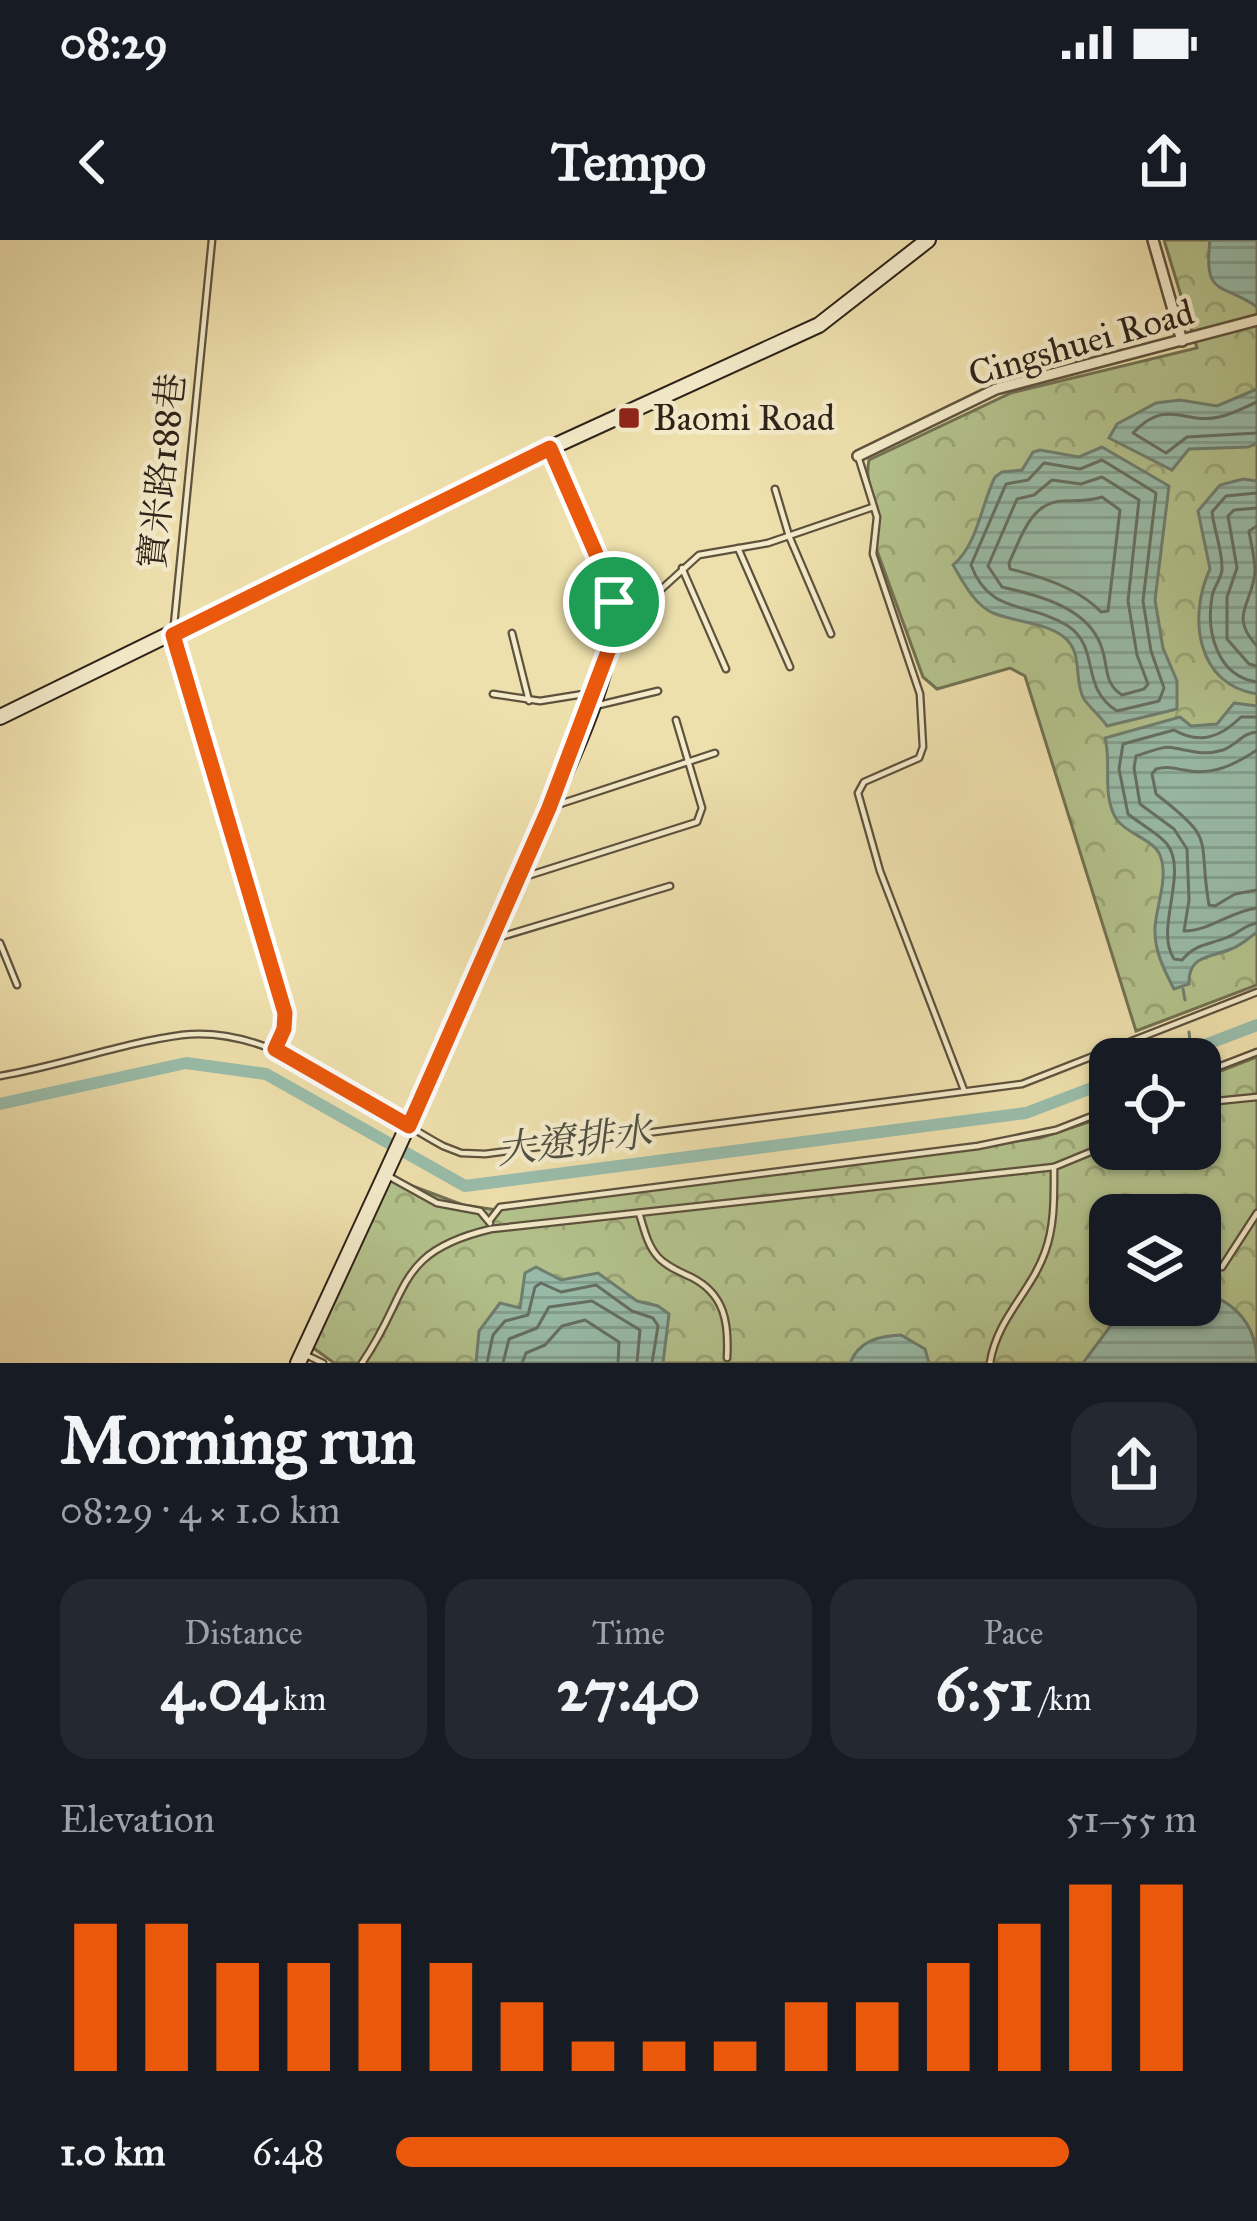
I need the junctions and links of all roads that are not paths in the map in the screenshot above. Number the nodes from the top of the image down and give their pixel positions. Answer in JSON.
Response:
{"nodes":[{"id":1,"x":212,"y":240,"type":"edge"},
{"id":2,"x":928,"y":240,"type":"edge"},
{"id":3,"x":1154,"y":240,"type":"edge"},
{"id":4,"x":1257,"y":320,"type":"edge"},
{"id":5,"x":1182,"y":341,"type":"junction"},
{"id":6,"x":550,"y":448,"type":"junction"},
{"id":7,"x":858,"y":455,"type":"joint"},
{"id":8,"x":775,"y":489,"type":"dead end"},
{"id":9,"x":874,"y":506,"type":"junction"},
{"id":10,"x":789,"y":536,"type":"junction"},
{"id":11,"x":738,"y":548,"type":"junction"},
{"id":12,"x":682,"y":568,"type":"junction"},
{"id":13,"x":614,"y":602,"type":"junction"},
{"id":14,"x":512,"y":633,"type":"dead end"},
{"id":15,"x":831,"y":634,"type":"dead end"},
{"id":16,"x":173,"y":635,"type":"junction"},
{"id":17,"x":790,"y":667,"type":"dead end"},
{"id":18,"x":726,"y":669,"type":"dead end"},
{"id":19,"x":658,"y":691,"type":"dead end"},
{"id":20,"x":493,"y":694,"type":"dead end"},
{"id":21,"x":593,"y":700,"type":"junction"},
{"id":22,"x":529,"y":701,"type":"junction"},
{"id":23,"x":0,"y":717,"type":"edge"},
{"id":24,"x":676,"y":720,"type":"dead end"},
{"id":25,"x":715,"y":753,"type":"dead end"},
{"id":26,"x":688,"y":762,"type":"junction"},
{"id":27,"x":549,"y":808,"type":"junction"},
{"id":28,"x":518,"y":879,"type":"junction"},
{"id":29,"x":670,"y":886,"type":"dead end"},
{"id":30,"x":492,"y":940,"type":"junction"},
{"id":31,"x":0,"y":943,"type":"edge"},
{"id":32,"x":17,"y":985,"type":"dead end"},
{"id":33,"x":1257,"y":992,"type":"edge"},
{"id":34,"x":275,"y":1049,"type":"junction"},
{"id":35,"x":1257,"y":1052,"type":"edge"},
{"id":36,"x":1221,"y":1066,"type":"edge"},
{"id":37,"x":0,"y":1076,"type":"edge"},
{"id":38,"x":964,"y":1091,"type":"junction"},
{"id":39,"x":1257,"y":1096,"type":"edge"},
{"id":40,"x":1221,"y":1100,"type":"edge"},
{"id":41,"x":1089,"y":1117,"type":"edge"},
{"id":42,"x":408,"y":1128,"type":"junction"},
{"id":43,"x":1089,"y":1153,"type":"edge"},
{"id":44,"x":1054,"y":1167,"type":"junction"},
{"id":45,"x":386,"y":1172,"type":"junction"},
{"id":46,"x":640,"y":1213,"type":"junction"},
{"id":47,"x":1257,"y":1213,"type":"edge"},
{"id":48,"x":490,"y":1220,"type":"junction"},
{"id":49,"x":490,"y":1229,"type":"junction"},
{"id":50,"x":1222,"y":1267,"type":"dead end"},
{"id":51,"x":300,"y":1358,"type":"edge"},
{"id":52,"x":727,"y":1358,"type":"dead end"},
{"id":53,"x":323,"y":1363,"type":"edge"},
{"id":54,"x":362,"y":1363,"type":"edge"},
{"id":55,"x":990,"y":1363,"type":"edge"}],
"edges":[{"from":1,"to":16,"type":"lane","name":"寶米路188巷"},
{"from":2,"to":6,"type":"street"},
{"from":3,"to":5,"type":"street"},
{"from":4,"to":5,"type":"street","name":"Cingshuei Road"},
{"from":5,"to":7,"type":"street","name":"Cingshuei Road"},
{"from":6,"to":13,"type":"street"},
{"from":6,"to":16,"type":"street"},
{"from":7,"to":9,"type":"lane"},
{"from":8,"to":10,"type":"lane"},
{"from":9,"to":10,"type":"lane"},
{"from":9,"to":38,"type":"lane"},
{"from":10,"to":11,"type":"lane"},
{"from":10,"to":15,"type":"lane"},
{"from":11,"to":12,"type":"lane"},
{"from":11,"to":17,"type":"lane"},
{"from":12,"to":13,"type":"lane"},
{"from":12,"to":18,"type":"lane"},
{"from":13,"to":21,"type":"street"},
{"from":14,"to":22,"type":"lane"},
{"from":16,"to":23,"type":"street"},
{"from":16,"to":34,"type":"lane","name":"寶米路188巷"},
{"from":19,"to":21,"type":"lane"},
{"from":20,"to":22,"type":"lane"},
{"from":21,"to":22,"type":"lane"},
{"from":21,"to":27,"type":"street"},
{"from":24,"to":26,"type":"lane"},
{"from":25,"to":26,"type":"lane"},
{"from":26,"to":27,"type":"lane"},
{"from":26,"to":28,"type":"lane"},
{"from":27,"to":28,"type":"street"},
{"from":28,"to":30,"type":"street"},
{"from":29,"to":30,"type":"lane"},
{"from":30,"to":42,"type":"street"},
{"from":31,"to":32,"type":"lane"},
{"from":33,"to":38,"type":"lane"},
{"from":34,"to":37,"type":"lane"},
{"from":34,"to":42,"type":"lane"},
{"from":35,"to":36,"type":"lane"},
{"from":38,"to":42,"type":"lane"},
{"from":39,"to":40,"type":"lane"},
{"from":41,"to":48,"type":"lane"},
{"from":42,"to":45,"type":"street"},
{"from":43,"to":44,"type":"lane"},
{"from":44,"to":46,"type":"lane"},
{"from":44,"to":55,"type":"lane"},
{"from":45,"to":48,"type":"lane"},
{"from":45,"to":51,"type":"street"},
{"from":46,"to":49,"type":"lane"},
{"from":46,"to":52,"type":"lane"},
{"from":47,"to":50,"type":"lane"},
{"from":48,"to":49,"type":"lane"},
{"from":49,"to":54,"type":"lane"},
{"from":51,"to":53,"type":"lane"}]}
